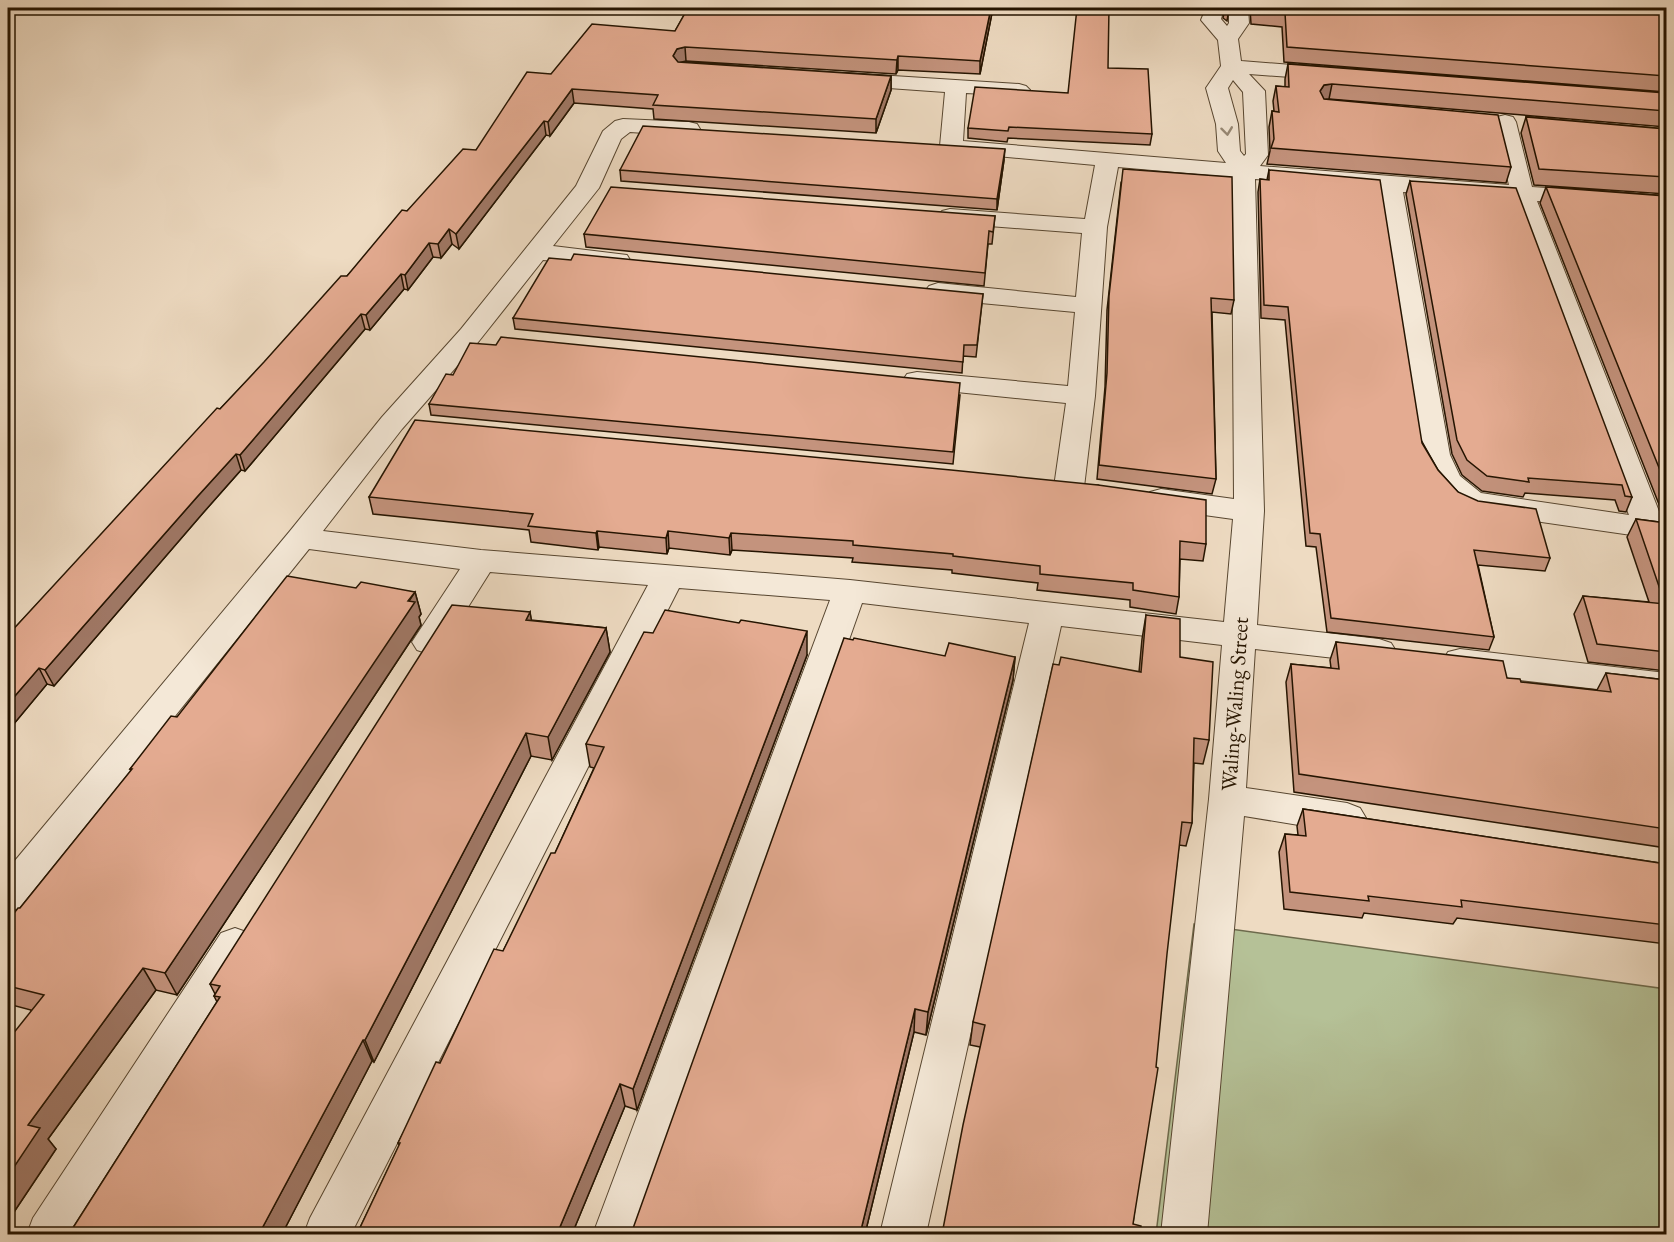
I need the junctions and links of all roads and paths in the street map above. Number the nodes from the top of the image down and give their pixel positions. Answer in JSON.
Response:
{"nodes":[{"id":1,"x":1215,"y":8,"type":"edge"},
{"id":2,"x":1238,"y":8,"type":"edge"},
{"id":3,"x":1228,"y":39,"type":"junction"},
{"id":4,"x":1231,"y":66,"type":"junction"},
{"id":5,"x":1349,"y":75,"type":"edge"},
{"id":6,"x":827,"y":78,"type":"edge"},
{"id":7,"x":957,"y":86,"type":"junction"},
{"id":8,"x":1025,"y":90,"type":"edge"},
{"id":9,"x":1504,"y":122,"type":"dead end"},
{"id":10,"x":714,"y":131,"type":"edge"},
{"id":11,"x":927,"y":145,"type":"edge"},
{"id":12,"x":951,"y":146,"type":"junction"},
{"id":13,"x":1108,"y":159,"type":"junction"},
{"id":14,"x":1243,"y":171,"type":"junction"},
{"id":15,"x":1390,"y":184,"type":"junction"},
{"id":16,"x":1522,"y":193,"type":"junction"},
{"id":17,"x":1666,"y":203,"type":"edge"},
{"id":18,"x":929,"y":214,"type":"edge"},
{"id":19,"x":1095,"y":227,"type":"junction"},
{"id":20,"x":536,"y":252,"type":"junction"},
{"id":21,"x":642,"y":263,"type":"edge"},
{"id":22,"x":913,"y":289,"type":"edge"},
{"id":23,"x":1089,"y":306,"type":"junction"},
{"id":24,"x":893,"y":377,"type":"edge"},
{"id":25,"x":1081,"y":396,"type":"junction"},
{"id":26,"x":392,"y":423,"type":"junction"},
{"id":27,"x":427,"y":427,"type":"edge"},
{"id":28,"x":1069,"y":487,"type":"edge"},
{"id":29,"x":1137,"y":496,"type":"edge"},
{"id":30,"x":1249,"y":511,"type":"junction"},
{"id":31,"x":1658,"y":530,"type":"edge"},
{"id":32,"x":301,"y":538,"type":"junction"},
{"id":33,"x":481,"y":561,"type":"junction"},
{"id":34,"x":668,"y":577,"type":"junction"},
{"id":35,"x":850,"y":591,"type":"junction"},
{"id":36,"x":1048,"y":613,"type":"junction"},
{"id":37,"x":1240,"y":635,"type":"junction"},
{"id":38,"x":410,"y":672,"type":"edge"},
{"id":39,"x":1666,"y":685,"type":"edge"},
{"id":40,"x":1227,"y":799,"type":"junction"},
{"id":41,"x":1377,"y":822,"type":"edge"},
{"id":42,"x":8,"y":896,"type":"edge"},
{"id":43,"x":256,"y":913,"type":"edge"},
{"id":44,"x":50,"y":1234,"type":"edge"},
{"id":45,"x":327,"y":1234,"type":"edge"},
{"id":46,"x":616,"y":1234,"type":"edge"},
{"id":47,"x":903,"y":1234,"type":"edge"},
{"id":48,"x":1184,"y":1234,"type":"edge"}],
"edges":[{"from":1,"to":3,"type":"street"},
{"from":2,"to":3,"type":"street"},
{"from":3,"to":4,"type":"street"},
{"from":4,"to":5,"type":"street"},
{"from":4,"to":14,"type":"street","name":"Waling-Waling Street","one_way":true},
{"from":4,"to":14,"type":"street","name":"Waling-Waling Street"},
{"from":6,"to":7,"type":"street"},
{"from":7,"to":8,"type":"street"},
{"from":7,"to":12,"type":"street"},
{"from":9,"to":16,"type":"street"},
{"from":10,"to":20,"type":"street"},
{"from":11,"to":12,"type":"street"},
{"from":12,"to":13,"type":"street"},
{"from":13,"to":14,"type":"street"},
{"from":13,"to":19,"type":"street"},
{"from":14,"to":15,"type":"street"},
{"from":14,"to":30,"type":"street","name":"Waling-Waling Street"},
{"from":15,"to":16,"type":"street"},
{"from":15,"to":31,"type":"street"},
{"from":16,"to":17,"type":"street"},
{"from":16,"to":31,"type":"street"},
{"from":18,"to":19,"type":"street"},
{"from":19,"to":23,"type":"street"},
{"from":20,"to":21,"type":"street"},
{"from":20,"to":26,"type":"street"},
{"from":22,"to":23,"type":"street"},
{"from":23,"to":25,"type":"street"},
{"from":24,"to":25,"type":"street"},
{"from":25,"to":28,"type":"street"},
{"from":26,"to":27,"type":"street"},
{"from":26,"to":32,"type":"street"},
{"from":29,"to":30,"type":"street"},
{"from":30,"to":37,"type":"street","name":"Waling-Waling Street"},
{"from":32,"to":33,"type":"street"},
{"from":32,"to":42,"type":"street"},
{"from":33,"to":34,"type":"street"},
{"from":33,"to":38,"type":"street"},
{"from":34,"to":35,"type":"street"},
{"from":34,"to":45,"type":"street"},
{"from":35,"to":36,"type":"street"},
{"from":35,"to":46,"type":"street"},
{"from":36,"to":37,"type":"street"},
{"from":36,"to":47,"type":"street"},
{"from":37,"to":39,"type":"street"},
{"from":37,"to":40,"type":"street","name":"Waling-Waling Street"},
{"from":40,"to":41,"type":"street"},
{"from":40,"to":48,"type":"street","name":"Waling-Waling Street"},
{"from":43,"to":44,"type":"street"}]}
